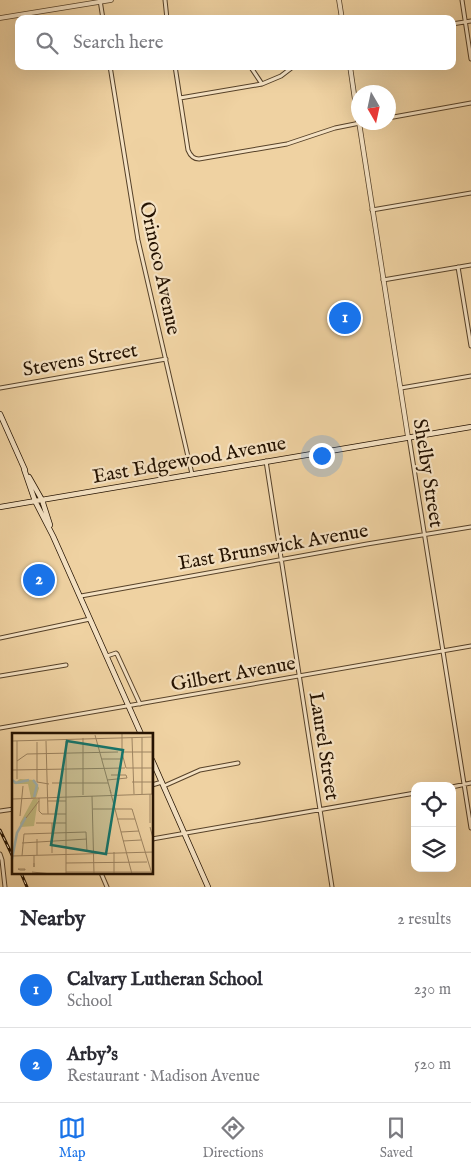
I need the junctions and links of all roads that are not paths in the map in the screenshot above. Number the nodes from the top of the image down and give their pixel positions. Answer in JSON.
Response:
{"nodes":[{"id":1,"x":111,"y":0,"type":"edge"},
{"id":2,"x":165,"y":0,"type":"edge"},
{"id":3,"x":339,"y":0,"type":"edge"},
{"id":4,"x":462,"y":0,"type":"edge"},
{"id":5,"x":100,"y":1,"type":"edge"},
{"id":6,"x":15,"y":15,"type":"edge"},
{"id":7,"x":18,"y":15,"type":"edge"},
{"id":8,"x":102,"y":15,"type":"edge"},
{"id":9,"x":167,"y":15,"type":"edge"},
{"id":10,"x":341,"y":15,"type":"edge"},
{"id":11,"x":0,"y":18,"type":"edge"},
{"id":12,"x":471,"y":21,"type":"edge"},
{"id":13,"x":465,"y":22,"type":"junction"},
{"id":14,"x":456,"y":23,"type":"edge"},
{"id":15,"x":471,"y":59,"type":"edge"},
{"id":16,"x":111,"y":70,"type":"edge"},
{"id":17,"x":176,"y":70,"type":"edge"},
{"id":18,"x":253,"y":70,"type":"edge"},
{"id":19,"x":289,"y":70,"type":"edge"},
{"id":20,"x":351,"y":70,"type":"edge"},
{"id":21,"x":262,"y":84,"type":"junction"},
{"id":22,"x":353,"y":85,"type":"edge"},
{"id":23,"x":180,"y":98,"type":"junction"},
{"id":24,"x":471,"y":103,"type":"edge"},
{"id":25,"x":396,"y":117,"type":"edge"},
{"id":26,"x":351,"y":124,"type":"edge"},
{"id":27,"x":360,"y":130,"type":"edge"},
{"id":28,"x":471,"y":193,"type":"edge"},
{"id":29,"x":372,"y":210,"type":"junction"},
{"id":30,"x":471,"y":265,"type":"edge"},
{"id":31,"x":458,"y":267,"type":"junction"},
{"id":32,"x":383,"y":280,"type":"junction"},
{"id":33,"x":471,"y":346,"type":"edge"},
{"id":34,"x":166,"y":360,"type":"junction"},
{"id":35,"x":471,"y":376,"type":"edge"},
{"id":36,"x":0,"y":387,"type":"edge"},
{"id":37,"x":401,"y":388,"type":"junction"},
{"id":38,"x":0,"y":414,"type":"edge"},
{"id":39,"x":471,"y":427,"type":"edge"},
{"id":40,"x":408,"y":437,"type":"junction"},
{"id":41,"x":266,"y":461,"type":"junction"},
{"id":42,"x":24,"y":469,"type":"junction"},
{"id":43,"x":192,"y":474,"type":"junction"},
{"id":44,"x":42,"y":500,"type":"junction"},
{"id":45,"x":34,"y":501,"type":"junction"},
{"id":46,"x":0,"y":507,"type":"edge"},
{"id":47,"x":471,"y":527,"type":"edge"},
{"id":48,"x":424,"y":535,"type":"junction"},
{"id":49,"x":53,"y":536,"type":"junction"},
{"id":50,"x":281,"y":560,"type":"junction"},
{"id":51,"x":80,"y":596,"type":"junction"},
{"id":52,"x":91,"y":619,"type":"junction"},
{"id":53,"x":0,"y":638,"type":"edge"},
{"id":54,"x":471,"y":646,"type":"edge"},
{"id":55,"x":443,"y":651,"type":"junction"},
{"id":56,"x":107,"y":656,"type":"junction"},
{"id":57,"x":66,"y":665,"type":"dead end"},
{"id":58,"x":0,"y":676,"type":"edge"},
{"id":59,"x":299,"y":677,"type":"junction"},
{"id":60,"x":140,"y":704,"type":"junction"},
{"id":61,"x":129,"y":706,"type":"junction"},
{"id":62,"x":0,"y":728,"type":"edge"},
{"id":63,"x":141,"y":733,"type":"edge"},
{"id":64,"x":154,"y":764,"type":"edge"},
{"id":65,"x":238,"y":764,"type":"dead end"},
{"id":66,"x":471,"y":783,"type":"edge"},
{"id":67,"x":163,"y":784,"type":"junction"},
{"id":68,"x":154,"y":785,"type":"edge"},
{"id":69,"x":464,"y":785,"type":"junction"},
{"id":70,"x":456,"y":786,"type":"edge"},
{"id":71,"x":411,"y":794,"type":"edge"},
{"id":72,"x":320,"y":810,"type":"junction"},
{"id":73,"x":471,"y":828,"type":"edge"},
{"id":74,"x":184,"y":833,"type":"junction"},
{"id":75,"x":154,"y":839,"type":"edge"},
{"id":76,"x":0,"y":854,"type":"edge"},
{"id":77,"x":1,"y":865,"type":"edge"},
{"id":78,"x":101,"y":874,"type":"edge"},
{"id":79,"x":5,"y":887,"type":"edge"},
{"id":80,"x":107,"y":887,"type":"edge"},
{"id":81,"x":208,"y":887,"type":"edge"},
{"id":82,"x":332,"y":887,"type":"edge"}],
"edges":[{"from":1,"to":5,"type":"street"},
{"from":2,"to":9,"type":"street"},
{"from":3,"to":10,"type":"street"},
{"from":4,"to":13,"type":"street"},
{"from":5,"to":7,"type":"street"},
{"from":5,"to":8,"type":"street"},
{"from":6,"to":11,"type":"street"},
{"from":12,"to":13,"type":"street"},
{"from":13,"to":14,"type":"street"},
{"from":13,"to":15,"type":"street"},
{"from":16,"to":34,"type":"street","name":"Orinoco Avenue"},
{"from":17,"to":23,"type":"street"},
{"from":18,"to":21,"type":"street"},
{"from":19,"to":21,"type":"street"},
{"from":20,"to":22,"type":"street","name":"Shelby Street"},
{"from":21,"to":23,"type":"street"},
{"from":23,"to":26,"type":"street"},
{"from":24,"to":25,"type":"street"},
{"from":27,"to":29,"type":"street","name":"Shelby Street"},
{"from":28,"to":29,"type":"street"},
{"from":29,"to":32,"type":"street","name":"Shelby Street"},
{"from":30,"to":31,"type":"street"},
{"from":31,"to":32,"type":"street"},
{"from":31,"to":33,"type":"street"},
{"from":32,"to":37,"type":"street","name":"Shelby Street"},
{"from":34,"to":36,"type":"street","name":"Stevens Street"},
{"from":34,"to":43,"type":"street","name":"Orinoco Avenue"},
{"from":35,"to":37,"type":"street"},
{"from":37,"to":40,"type":"street","name":"Shelby Street"},
{"from":38,"to":42,"type":"main road"},
{"from":39,"to":40,"type":"main road","name":"East Edgewood Avenue"},
{"from":40,"to":41,"type":"main road","name":"East Edgewood Avenue"},
{"from":40,"to":48,"type":"street","name":"Shelby Street"},
{"from":41,"to":43,"type":"main road","name":"East Edgewood Avenue"},
{"from":41,"to":50,"type":"street","name":"Laurel Street"},
{"from":42,"to":44,"type":"main road"},
{"from":42,"to":45,"type":"main road"},
{"from":43,"to":44,"type":"main road","name":"East Edgewood Avenue"},
{"from":44,"to":45,"type":"main road","name":"East Edgewood Avenue"},
{"from":44,"to":49,"type":"main road"},
{"from":45,"to":46,"type":"main road","name":"East Edgewood Avenue"},
{"from":45,"to":49,"type":"main road"},
{"from":47,"to":48,"type":"street","name":"East Brunswick Avenue"},
{"from":48,"to":50,"type":"street","name":"East Brunswick Avenue"},
{"from":48,"to":55,"type":"street","name":"Shelby Street"},
{"from":49,"to":51,"type":"main road"},
{"from":50,"to":51,"type":"street","name":"East Brunswick Avenue"},
{"from":50,"to":59,"type":"street","name":"Laurel Street"},
{"from":51,"to":52,"type":"main road"},
{"from":52,"to":53,"type":"street"},
{"from":52,"to":56,"type":"main road"},
{"from":54,"to":55,"type":"street","name":"Gilbert Avenue"},
{"from":55,"to":59,"type":"street","name":"Gilbert Avenue"},
{"from":55,"to":69,"type":"street","name":"Shelby Street"},
{"from":56,"to":60,"type":"street"},
{"from":56,"to":61,"type":"main road"},
{"from":57,"to":58,"type":"street"},
{"from":59,"to":60,"type":"street","name":"Gilbert Avenue"},
{"from":59,"to":72,"type":"street","name":"Laurel Street"},
{"from":60,"to":61,"type":"street","name":"Gilbert Avenue"},
{"from":61,"to":62,"type":"street","name":"Gilbert Avenue"},
{"from":61,"to":63,"type":"main road"},
{"from":64,"to":67,"type":"main road"},
{"from":65,"to":67,"type":"street"},
{"from":66,"to":69,"type":"street"},
{"from":67,"to":68,"type":"street"},
{"from":67,"to":74,"type":"main road"},
{"from":69,"to":70,"type":"street"},
{"from":69,"to":73,"type":"street","name":"Shelby Street"},
{"from":71,"to":72,"type":"street"},
{"from":72,"to":74,"type":"street"},
{"from":72,"to":82,"type":"street","name":"Laurel Street"},
{"from":74,"to":75,"type":"street"},
{"from":74,"to":81,"type":"main road"},
{"from":76,"to":77,"type":"street"},
{"from":77,"to":79,"type":"street"},
{"from":78,"to":80,"type":"street"}]}
